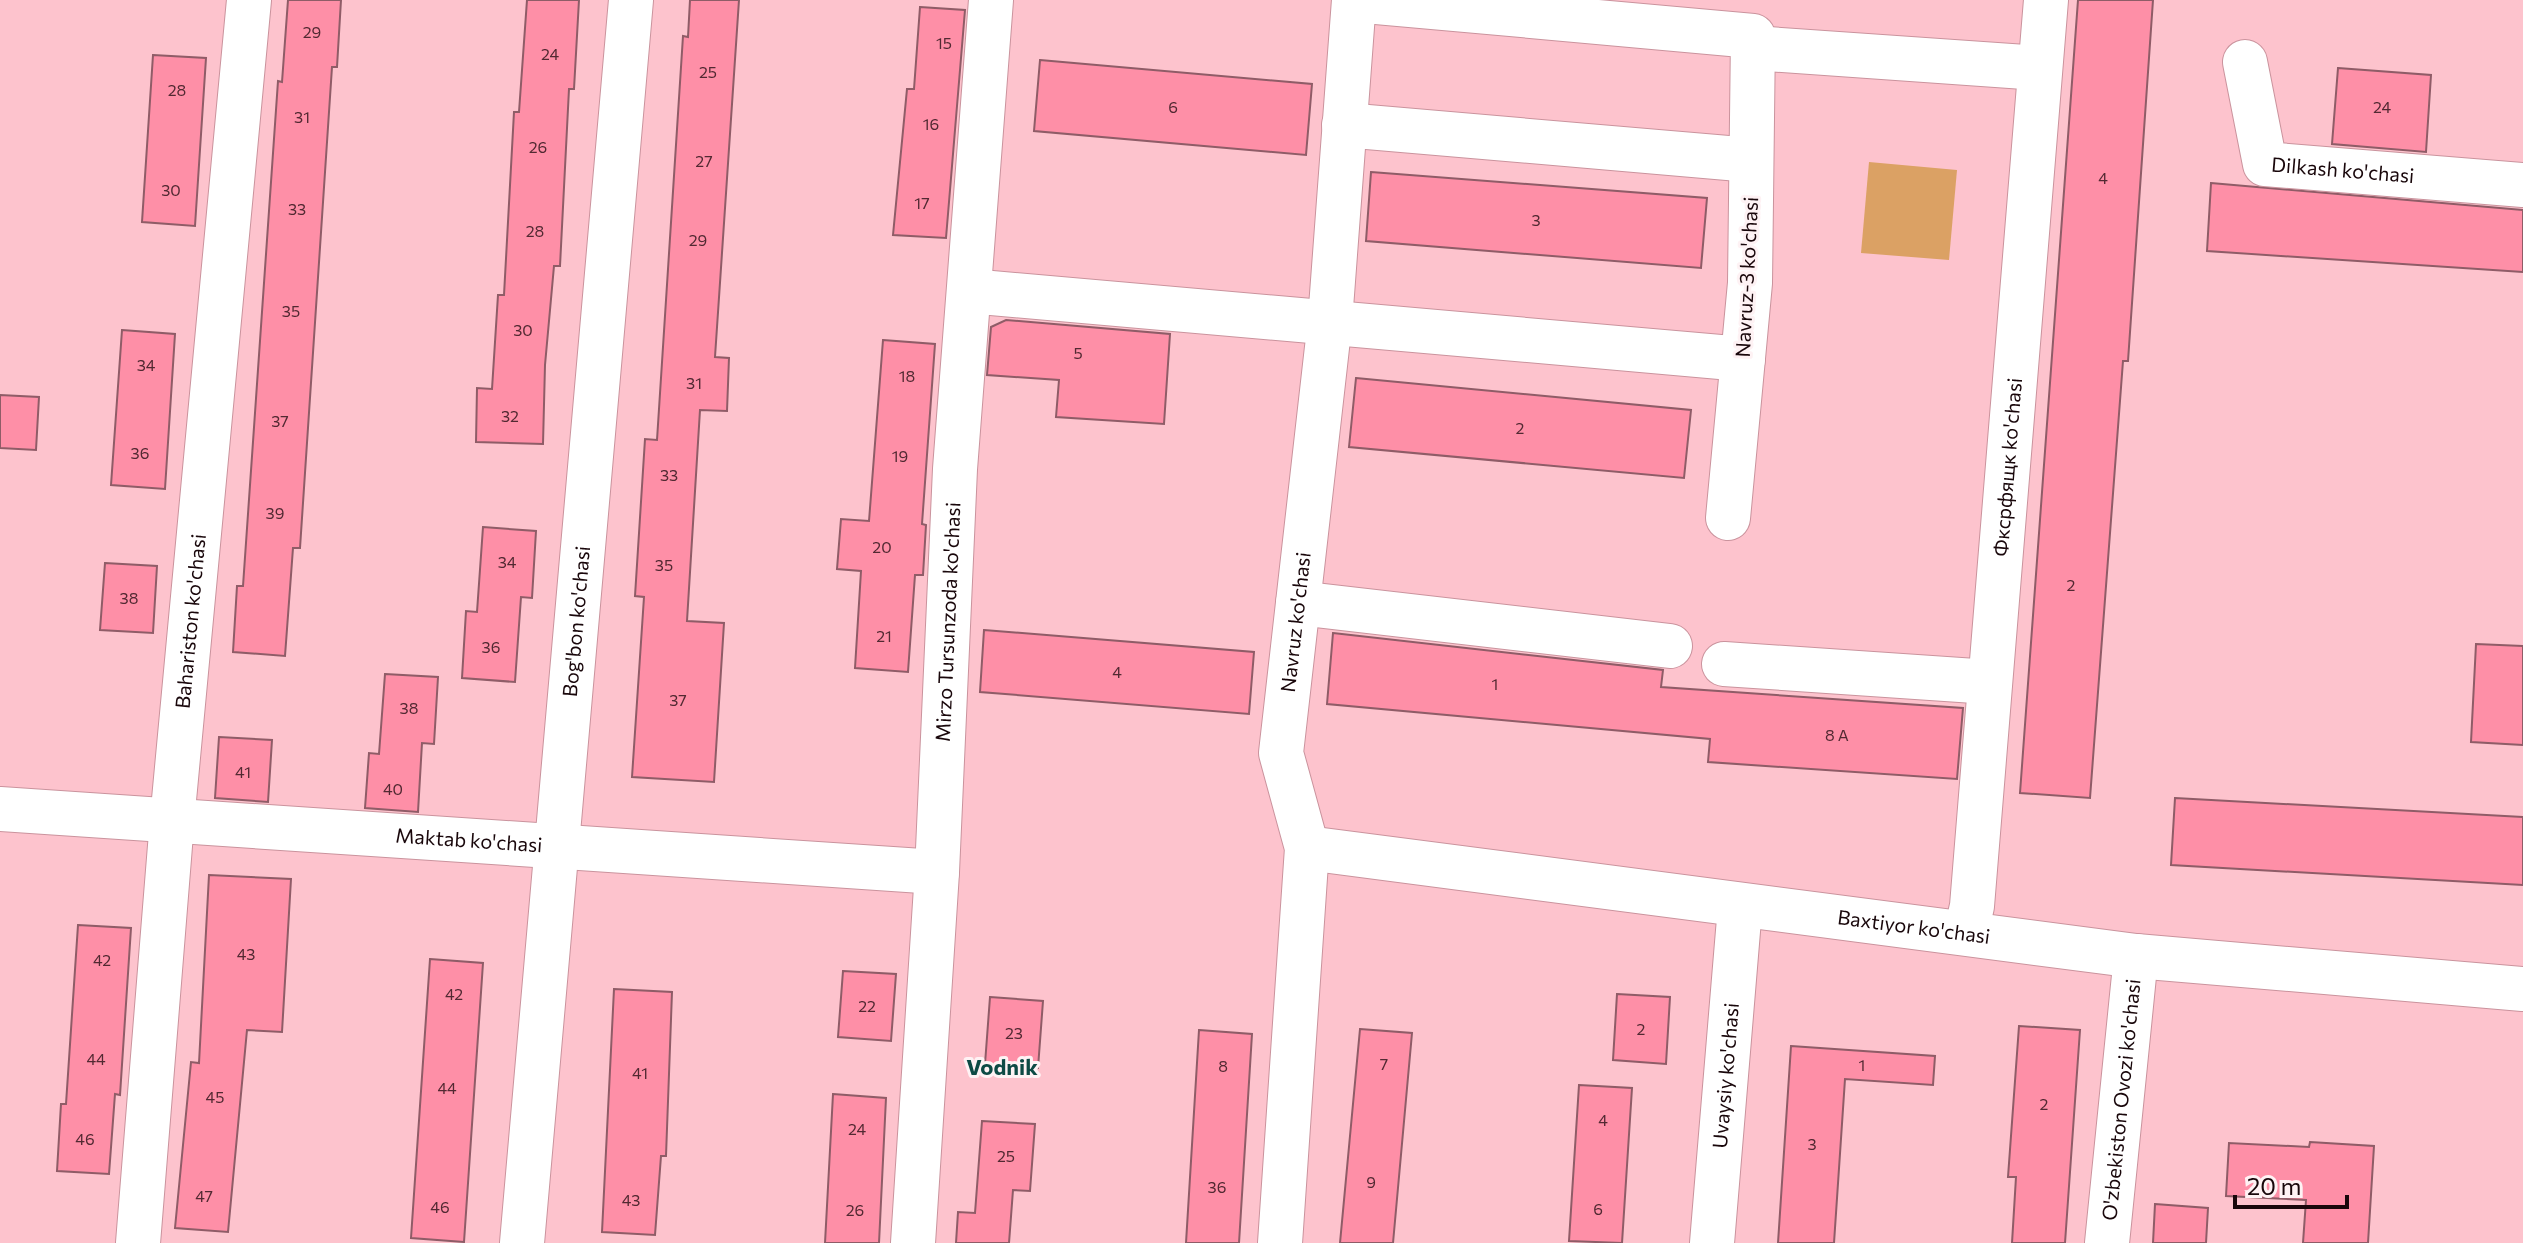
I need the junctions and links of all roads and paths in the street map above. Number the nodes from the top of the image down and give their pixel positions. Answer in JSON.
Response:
{"nodes":[{"id":1,"x":249,"y":0,"type":"edge"},
{"id":2,"x":631,"y":0,"type":"edge"},
{"id":3,"x":991,"y":0,"type":"edge"},
{"id":4,"x":1354,"y":0,"type":"edge"},
{"id":5,"x":2046,"y":0,"type":"edge"},
{"id":6,"x":1753,"y":42,"type":"junction"},
{"id":7,"x":2245,"y":62,"type":"dead end"},
{"id":8,"x":2040,"y":68,"type":"junction"},
{"id":9,"x":1344,"y":125,"type":"junction"},
{"id":10,"x":1751,"y":160,"type":"junction"},
{"id":11,"x":2523,"y":185,"type":"edge"},
{"id":12,"x":969,"y":291,"type":"junction"},
{"id":13,"x":1330,"y":321,"type":"junction"},
{"id":14,"x":1743,"y":359,"type":"junction"},
{"id":15,"x":1728,"y":518,"type":"dead end"},
{"id":16,"x":1298,"y":603,"type":"junction"},
{"id":17,"x":1670,"y":646,"type":"dead end"},
{"id":18,"x":1724,"y":664,"type":"dead end"},
{"id":19,"x":1990,"y":682,"type":"junction"},
{"id":20,"x":0,"y":809,"type":"edge"},
{"id":21,"x":172,"y":821,"type":"junction"},
{"id":22,"x":557,"y":847,"type":"junction"},
{"id":23,"x":1307,"y":848,"type":"junction"},
{"id":24,"x":937,"y":872,"type":"junction"},
{"id":25,"x":1740,"y":907,"type":"junction"},
{"id":26,"x":1966,"y":933,"type":"junction"},
{"id":27,"x":2136,"y":956,"type":"junction"},
{"id":28,"x":2523,"y":989,"type":"edge"},
{"id":29,"x":138,"y":1243,"type":"edge"},
{"id":30,"x":522,"y":1243,"type":"edge"},
{"id":31,"x":913,"y":1243,"type":"edge"},
{"id":32,"x":1280,"y":1243,"type":"edge"},
{"id":33,"x":1712,"y":1243,"type":"edge"},
{"id":34,"x":2107,"y":1243,"type":"edge"}],
"edges":[{"from":1,"to":21,"type":"street","name":"Bahariston ko'chasi"},
{"from":2,"to":22,"type":"street","name":"Bog'bon ko'chasi"},
{"from":3,"to":12,"type":"street","name":"Mirzo Tursunzoda ko'chasi"},
{"from":4,"to":6,"type":"street"},
{"from":4,"to":9,"type":"street","name":"Navruz ko'chasi"},
{"from":5,"to":8,"type":"street","name":"Фксрфящк ko'chasi"},
{"from":6,"to":8,"type":"street"},
{"from":6,"to":10,"type":"street","name":"Navruz-3 ko'chasi"},
{"from":7,"to":11,"type":"street","name":"Dilkash ko'chasi"},
{"from":8,"to":19,"type":"street","name":"Фксрфящк ko'chasi"},
{"from":9,"to":10,"type":"street"},
{"from":9,"to":13,"type":"street","name":"Navruz ko'chasi"},
{"from":10,"to":14,"type":"street","name":"Navruz-3 ko'chasi"},
{"from":12,"to":13,"type":"street"},
{"from":12,"to":24,"type":"street","name":"Mirzo Tursunzoda ko'chasi"},
{"from":13,"to":14,"type":"street"},
{"from":13,"to":16,"type":"street","name":"Navruz ko'chasi"},
{"from":14,"to":15,"type":"street","name":"Navruz-3 ko'chasi"},
{"from":16,"to":17,"type":"street"},
{"from":16,"to":23,"type":"street","name":"Navruz ko'chasi"},
{"from":18,"to":19,"type":"street"},
{"from":19,"to":26,"type":"street","name":"Фксрфящк ko'chasi"},
{"from":20,"to":21,"type":"street","name":"Maktab ko'chasi"},
{"from":21,"to":22,"type":"street","name":"Maktab ko'chasi"},
{"from":21,"to":29,"type":"street","name":"Bahariston ko'chasi"},
{"from":22,"to":24,"type":"street","name":"Maktab ko'chasi"},
{"from":22,"to":30,"type":"street","name":"Bog'bon ko'chasi"},
{"from":23,"to":25,"type":"street","name":"Baxtiyor ko'chasi"},
{"from":23,"to":32,"type":"street","name":"Navruz ko'chasi"},
{"from":24,"to":31,"type":"street","name":"Mirzo Tursunzoda ko'chasi"},
{"from":25,"to":26,"type":"street","name":"Baxtiyor ko'chasi"},
{"from":25,"to":33,"type":"street","name":"Uvaysiy ko'chasi"},
{"from":26,"to":27,"type":"street","name":"Baxtiyor ko'chasi"},
{"from":27,"to":28,"type":"street","name":"Baxtiyor ko'chasi"},
{"from":27,"to":34,"type":"street","name":"O'zbekiston Ovozi ko'chasi"}]}
